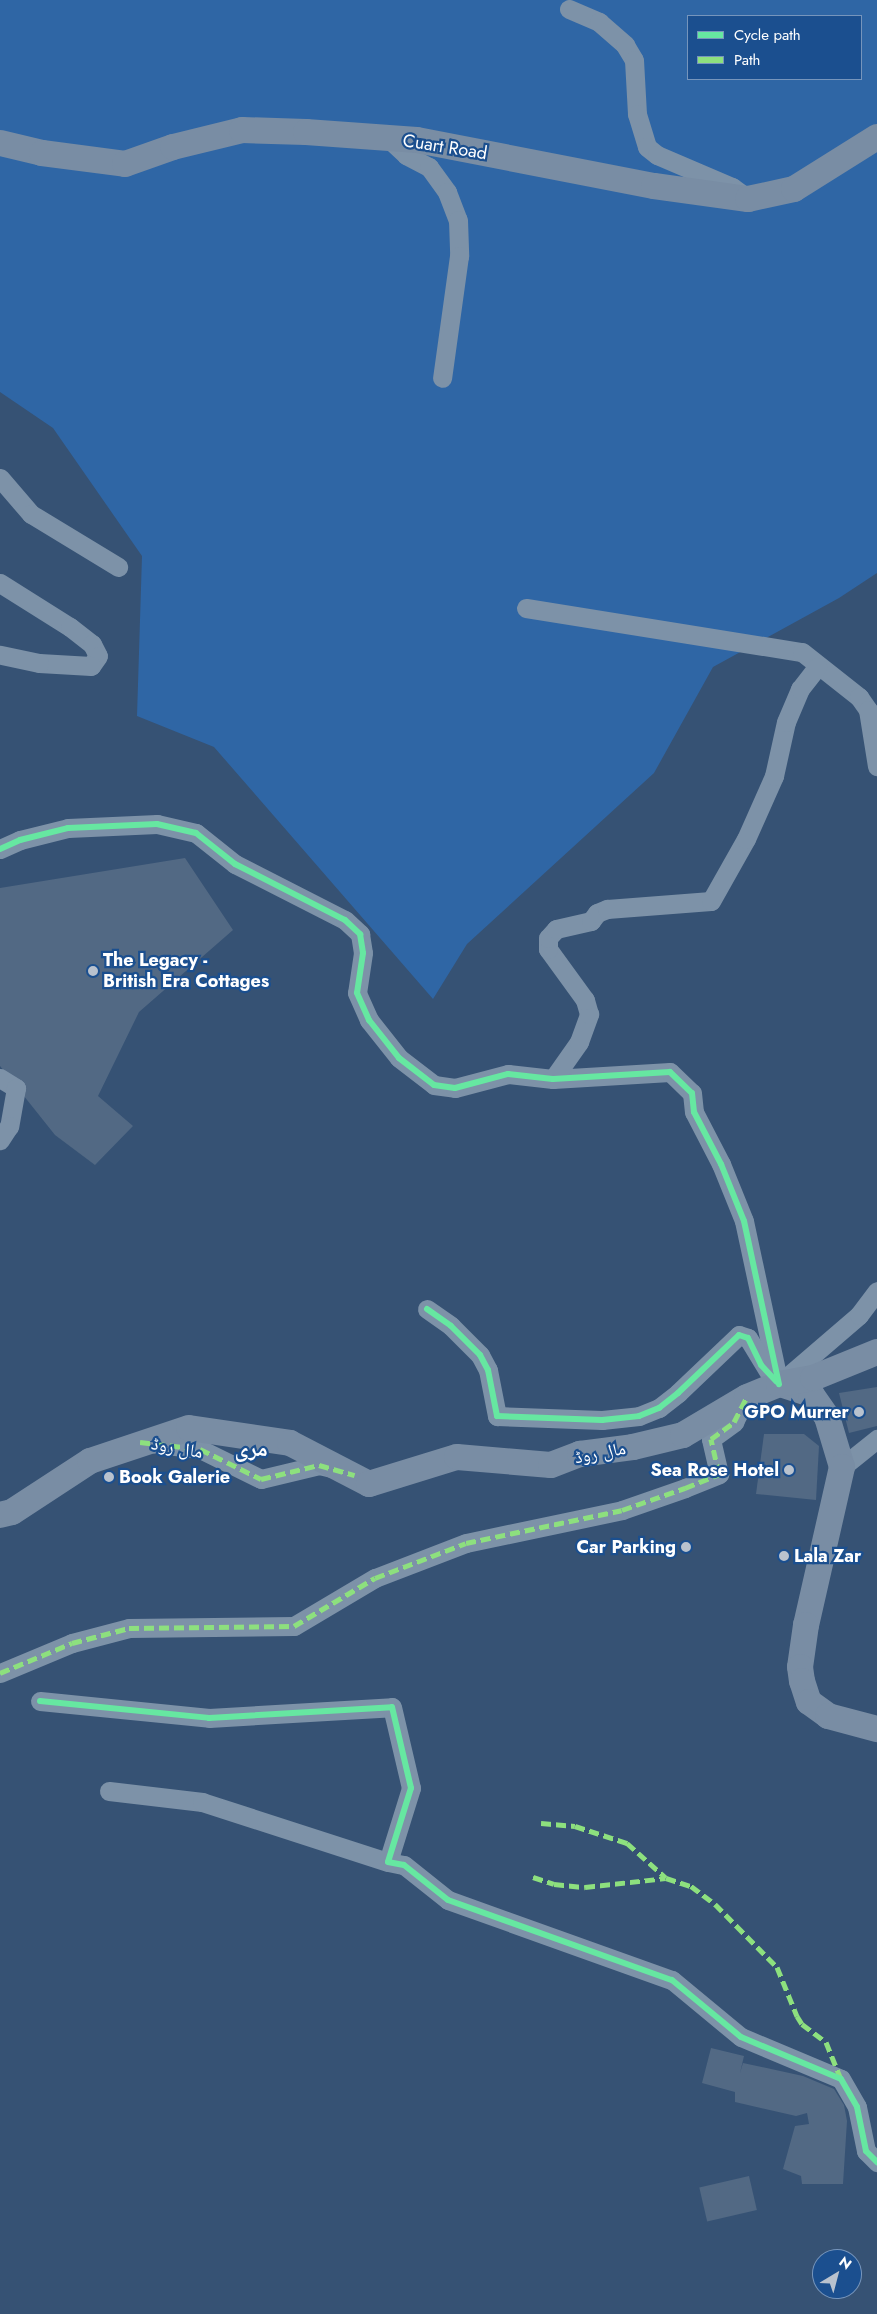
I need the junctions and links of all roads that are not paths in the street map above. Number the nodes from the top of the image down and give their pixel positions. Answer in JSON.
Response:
{"nodes":[{"id":1,"x":569,"y":9,"type":"dead end"},
{"id":2,"x":877,"y":137,"type":"edge"},
{"id":3,"x":388,"y":138,"type":"junction"},
{"id":4,"x":0,"y":143,"type":"edge"},
{"id":5,"x":748,"y":199,"type":"junction"},
{"id":6,"x":442,"y":378,"type":"dead end"},
{"id":7,"x":0,"y":478,"type":"edge"},
{"id":8,"x":118,"y":567,"type":"dead end"},
{"id":9,"x":0,"y":583,"type":"edge"},
{"id":10,"x":526,"y":608,"type":"dead end"},
{"id":11,"x":0,"y":655,"type":"edge"},
{"id":12,"x":817,"y":667,"type":"junction"},
{"id":13,"x":877,"y":766,"type":"edge"},
{"id":14,"x":0,"y":849,"type":"edge"},
{"id":15,"x":0,"y":1078,"type":"edge"},
{"id":16,"x":553,"y":1079,"type":"junction"},
{"id":17,"x":0,"y":1140,"type":"edge"},
{"id":18,"x":877,"y":1291,"type":"edge"},
{"id":19,"x":426,"y":1310,"type":"dead end"},
{"id":20,"x":877,"y":1352,"type":"edge"},
{"id":21,"x":779,"y":1384,"type":"junction"},
{"id":22,"x":747,"y":1397,"type":"junction"},
{"id":23,"x":877,"y":1439,"type":"edge"},
{"id":24,"x":140,"y":1442,"type":"junction"},
{"id":25,"x":842,"y":1467,"type":"junction"},
{"id":26,"x":355,"y":1475,"type":"junction"},
{"id":27,"x":0,"y":1514,"type":"edge"},
{"id":28,"x":0,"y":1673,"type":"edge"},
{"id":29,"x":40,"y":1701,"type":"dead end"},
{"id":30,"x":877,"y":1729,"type":"edge"},
{"id":31,"x":109,"y":1791,"type":"dead end"},
{"id":32,"x":388,"y":1862,"type":"junction"},
{"id":33,"x":877,"y":2162,"type":"edge"}],
"edges":[{"from":1,"to":5,"type":"street"},
{"from":2,"to":5,"type":"main road","name":"Cuart Road"},
{"from":3,"to":4,"type":"main road","name":"Cuart Road"},
{"from":3,"to":5,"type":"main road","name":"Cuart Road"},
{"from":3,"to":6,"type":"street"},
{"from":7,"to":8,"type":"street"},
{"from":9,"to":11,"type":"street"},
{"from":10,"to":12,"type":"street"},
{"from":12,"to":13,"type":"street"},
{"from":12,"to":16,"type":"street"},
{"from":14,"to":16,"type":"street"},
{"from":15,"to":17,"type":"street"},
{"from":16,"to":21,"type":"street"},
{"from":18,"to":21,"type":"street"},
{"from":19,"to":21,"type":"street"},
{"from":20,"to":21,"type":"main road","name":"مال روڈ"},
{"from":21,"to":22,"type":"main road","name":"مال روڈ"},
{"from":21,"to":25,"type":"main road"},
{"from":22,"to":26,"type":"main road","name":"مال روڈ"},
{"from":22,"to":28,"type":"street"},
{"from":23,"to":25,"type":"street"},
{"from":24,"to":26,"type":"main road","name":"مال روڈ"},
{"from":24,"to":26,"type":"street","name":"مال روڈ"},
{"from":24,"to":27,"type":"main road","name":"مال روڈ"},
{"from":25,"to":30,"type":"main road"},
{"from":29,"to":32,"type":"street"},
{"from":31,"to":32,"type":"street"},
{"from":32,"to":33,"type":"street"}]}
